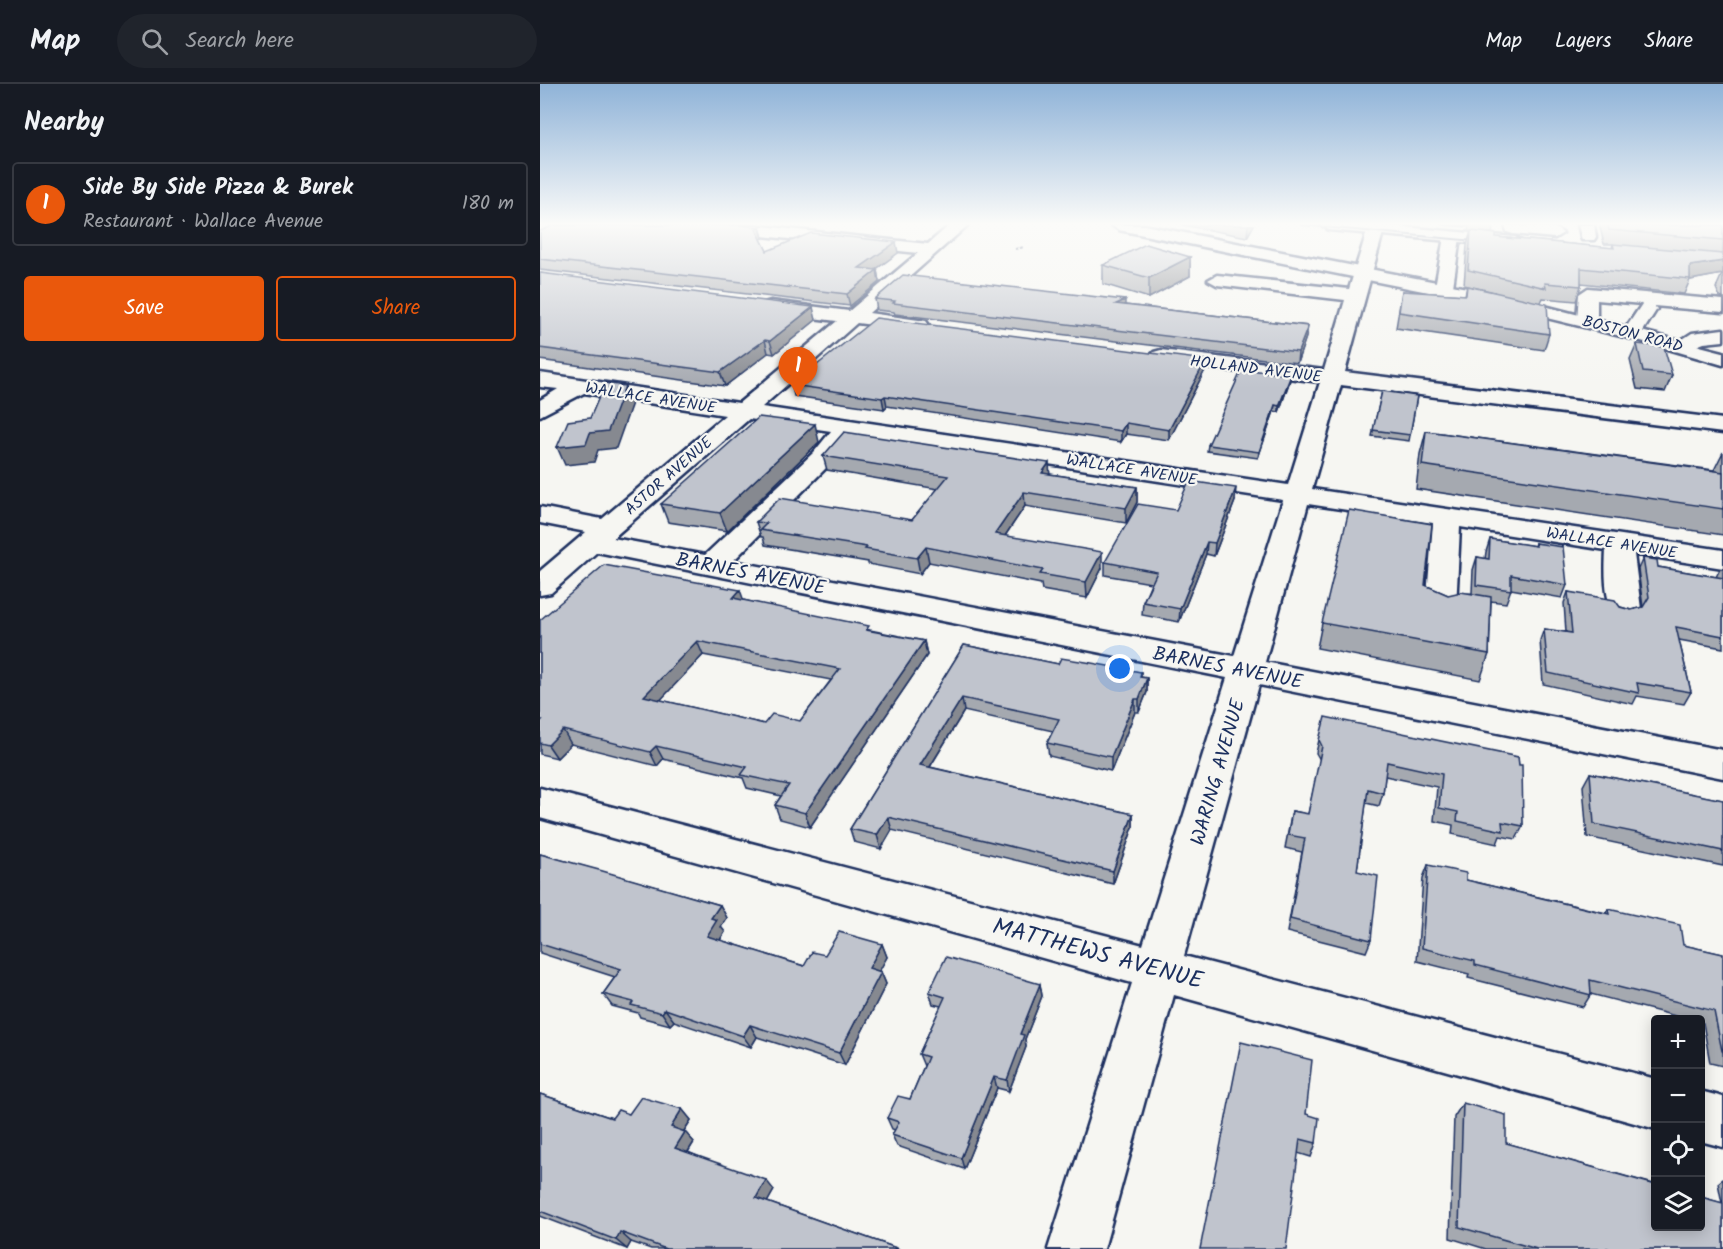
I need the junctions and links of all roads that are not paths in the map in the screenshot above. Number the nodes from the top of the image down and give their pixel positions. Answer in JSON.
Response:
{"nodes":[{"id":1,"x":896,"y":279,"type":"edge"},
{"id":2,"x":1362,"y":279,"type":"edge"},
{"id":3,"x":1406,"y":279,"type":"edge"},
{"id":4,"x":1445,"y":279,"type":"edge"},
{"id":5,"x":1217,"y":280,"type":"dead end"},
{"id":6,"x":1444,"y":287,"type":"junction"},
{"id":7,"x":1357,"y":296,"type":"junction"},
{"id":8,"x":748,"y":304,"type":"edge"},
{"id":9,"x":1723,"y":308,"type":"edge"},
{"id":10,"x":1647,"y":309,"type":"junction"},
{"id":11,"x":1588,"y":311,"type":"junction"},
{"id":12,"x":852,"y":317,"type":"junction"},
{"id":13,"x":935,"y":327,"type":"edge"},
{"id":14,"x":1633,"y":332,"type":"junction"},
{"id":15,"x":1723,"y":335,"type":"edge"},
{"id":16,"x":1682,"y":346,"type":"junction"},
{"id":17,"x":1144,"y":354,"type":"edge"},
{"id":18,"x":1723,"y":359,"type":"edge"},
{"id":19,"x":1394,"y":366,"type":"dead end"},
{"id":20,"x":1333,"y":378,"type":"junction"},
{"id":21,"x":540,"y":380,"type":"edge"},
{"id":22,"x":581,"y":386,"type":"junction"},
{"id":23,"x":1456,"y":393,"type":"junction"},
{"id":24,"x":540,"y":409,"type":"edge"},
{"id":25,"x":743,"y":411,"type":"junction"},
{"id":26,"x":847,"y":426,"type":"junction"},
{"id":27,"x":1720,"y":433,"type":"edge"},
{"id":28,"x":1299,"y":494,"type":"junction"},
{"id":29,"x":540,"y":515,"type":"edge"},
{"id":30,"x":1447,"y":517,"type":"junction"},
{"id":31,"x":599,"y":535,"type":"junction"},
{"id":32,"x":1620,"y":543,"type":"junction"},
{"id":33,"x":1723,"y":559,"type":"edge"},
{"id":34,"x":711,"y":566,"type":"junction"},
{"id":35,"x":540,"y":586,"type":"edge"},
{"id":36,"x":1441,"y":608,"type":"edge"},
{"id":37,"x":1626,"y":609,"type":"edge"},
{"id":38,"x":1247,"y":670,"type":"junction"},
{"id":39,"x":1723,"y":764,"type":"edge"},
{"id":40,"x":540,"y":803,"type":"edge"},
{"id":41,"x":1159,"y":970,"type":"junction"},
{"id":42,"x":1651,"y":1103,"type":"edge"},
{"id":43,"x":1705,"y":1117,"type":"edge"},
{"id":44,"x":1723,"y":1122,"type":"edge"},
{"id":45,"x":1076,"y":1249,"type":"edge"}],
"edges":[{"from":1,"to":12,"type":"street","name":"ASTOR AVENUE"},
{"from":2,"to":7,"type":"street","name":"WARING AVENUE"},
{"from":3,"to":6,"type":"street","name":"BOSTON ROAD"},
{"from":4,"to":6,"type":"street"},
{"from":5,"to":7,"type":"street"},
{"from":6,"to":11,"type":"street","name":"BOSTON ROAD"},
{"from":7,"to":20,"type":"street","name":"WARING AVENUE"},
{"from":8,"to":12,"type":"street"},
{"from":9,"to":10,"type":"street"},
{"from":9,"to":11,"type":"street"},
{"from":10,"to":11,"type":"street"},
{"from":10,"to":14,"type":"street"},
{"from":11,"to":14,"type":"street","name":"BOSTON ROAD"},
{"from":12,"to":13,"type":"street"},
{"from":12,"to":25,"type":"street","name":"ASTOR AVENUE"},
{"from":14,"to":16,"type":"street","name":"BOSTON ROAD"},
{"from":15,"to":16,"type":"street"},
{"from":16,"to":18,"type":"street","name":"BOSTON ROAD"},
{"from":17,"to":20,"type":"street","name":"HOLLAND AVENUE"},
{"from":19,"to":23,"type":"street"},
{"from":20,"to":23,"type":"street","name":"HOLLAND AVENUE"},
{"from":20,"to":28,"type":"street","name":"WARING AVENUE"},
{"from":21,"to":22,"type":"street","name":"WALLACE AVENUE"},
{"from":22,"to":24,"type":"street"},
{"from":22,"to":25,"type":"street","name":"WALLACE AVENUE"},
{"from":23,"to":27,"type":"street","name":"HOLLAND AVENUE"},
{"from":25,"to":26,"type":"street","name":"WALLACE AVENUE"},
{"from":25,"to":31,"type":"street","name":"ASTOR AVENUE"},
{"from":26,"to":28,"type":"street","name":"WALLACE AVENUE"},
{"from":26,"to":34,"type":"street"},
{"from":28,"to":30,"type":"street","name":"WALLACE AVENUE"},
{"from":28,"to":38,"type":"street","name":"WARING AVENUE"},
{"from":29,"to":31,"type":"street","name":"BARNES AVENUE"},
{"from":30,"to":32,"type":"street","name":"WALLACE AVENUE"},
{"from":30,"to":36,"type":"street"},
{"from":31,"to":34,"type":"street","name":"BARNES AVENUE"},
{"from":31,"to":35,"type":"street","name":"ASTOR AVENUE"},
{"from":32,"to":33,"type":"street","name":"WALLACE AVENUE"},
{"from":32,"to":37,"type":"street"},
{"from":34,"to":38,"type":"street","name":"BARNES AVENUE"},
{"from":38,"to":39,"type":"street","name":"BARNES AVENUE"},
{"from":38,"to":41,"type":"street","name":"WARING AVENUE"},
{"from":40,"to":41,"type":"street","name":"MATTHEWS AVENUE"},
{"from":41,"to":42,"type":"street","name":"MATTHEWS AVENUE"},
{"from":41,"to":45,"type":"street","name":"WARING AVENUE"},
{"from":43,"to":44,"type":"street"}]}
